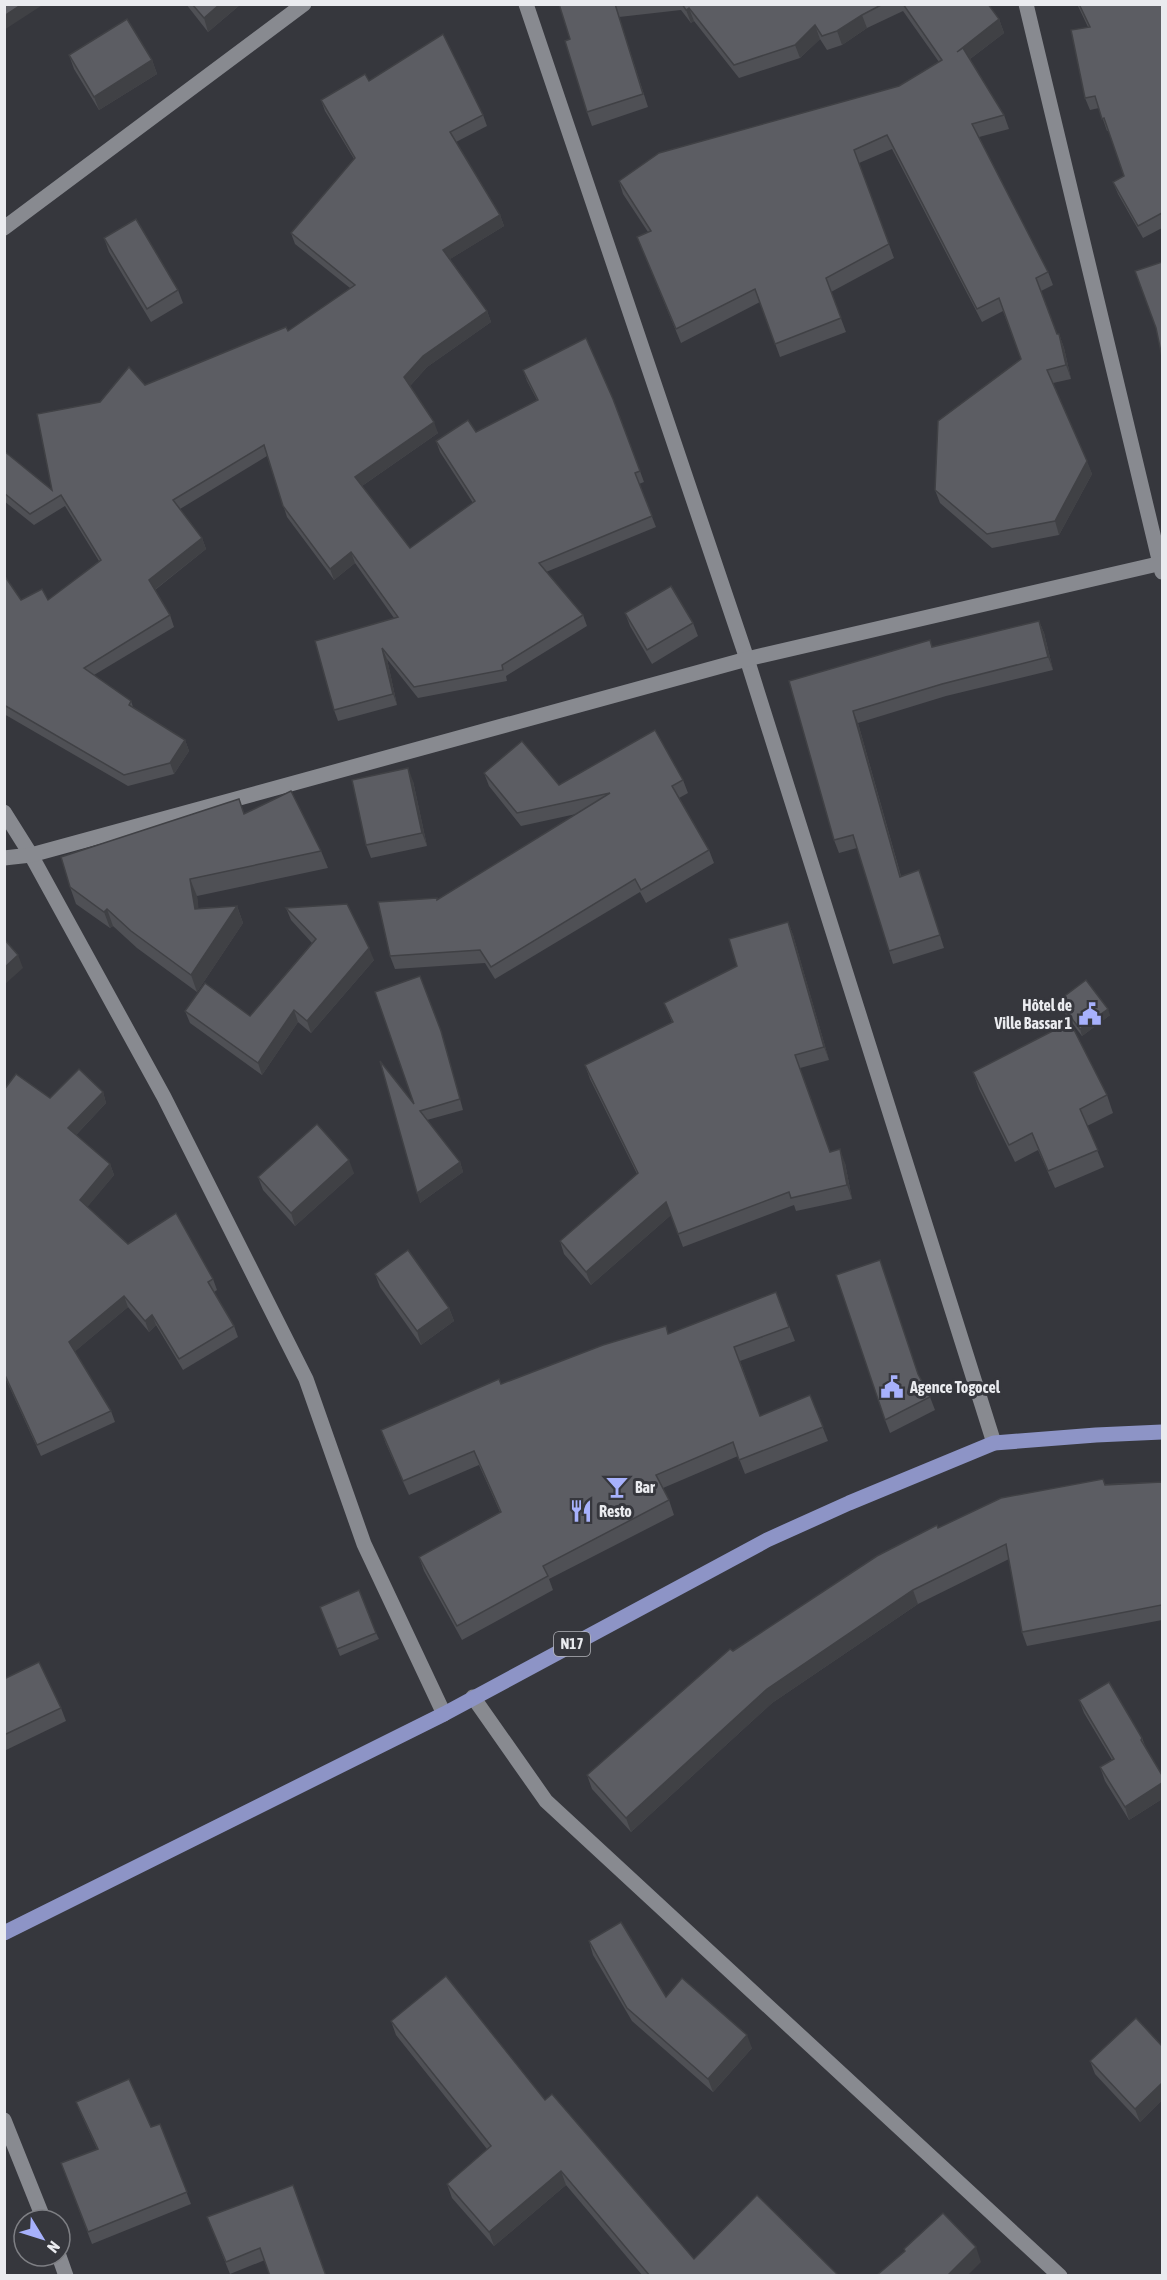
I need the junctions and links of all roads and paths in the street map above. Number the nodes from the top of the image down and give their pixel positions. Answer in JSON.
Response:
{"nodes":[{"id":1,"x":304,"y":4,"type":"edge"},
{"id":2,"x":526,"y":4,"type":"edge"},
{"id":3,"x":1026,"y":4,"type":"edge"},
{"id":4,"x":4,"y":228,"type":"edge"},
{"id":5,"x":1162,"y":566,"type":"edge"},
{"id":6,"x":747,"y":659,"type":"junction"},
{"id":7,"x":4,"y":812,"type":"edge"},
{"id":8,"x":31,"y":855,"type":"junction"},
{"id":9,"x":4,"y":858,"type":"edge"},
{"id":10,"x":1162,"y":1432,"type":"edge"},
{"id":11,"x":994,"y":1443,"type":"junction"},
{"id":12,"x":473,"y":1697,"type":"junction"},
{"id":13,"x":444,"y":1714,"type":"junction"},
{"id":14,"x":4,"y":1933,"type":"edge"},
{"id":15,"x":4,"y":2120,"type":"edge"},
{"id":16,"x":39,"y":2208,"type":"edge"},
{"id":17,"x":1059,"y":2276,"type":"edge"}],
"edges":[{"from":1,"to":4,"type":"street"},
{"from":2,"to":6,"type":"street"},
{"from":3,"to":5,"type":"street"},
{"from":5,"to":6,"type":"street"},
{"from":6,"to":8,"type":"street"},
{"from":6,"to":11,"type":"street"},
{"from":7,"to":8,"type":"street"},
{"from":8,"to":9,"type":"street"},
{"from":8,"to":13,"type":"street"},
{"from":10,"to":11,"type":"main road","number":"N17"},
{"from":11,"to":12,"type":"main road","number":"N17"},
{"from":12,"to":13,"type":"main road","number":"N17"},
{"from":12,"to":17,"type":"street"},
{"from":13,"to":14,"type":"main road","number":"N17"},
{"from":15,"to":16,"type":"street"}]}
